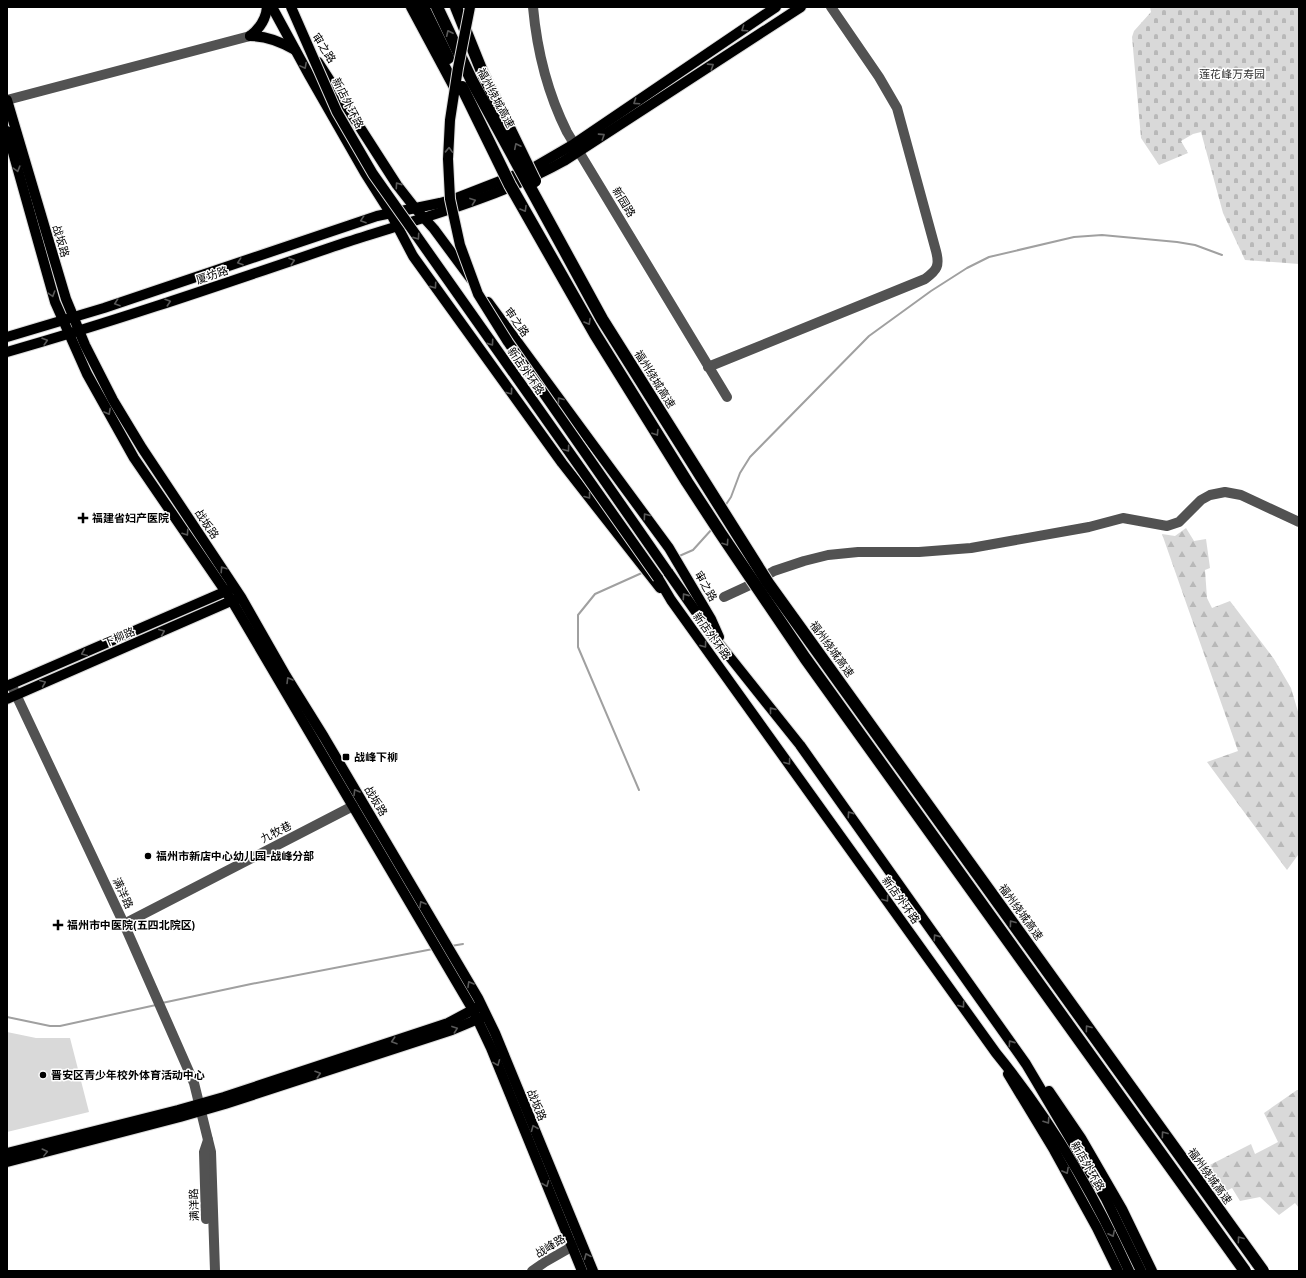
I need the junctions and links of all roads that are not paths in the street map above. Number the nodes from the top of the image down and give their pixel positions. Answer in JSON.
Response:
{"nodes":[{"id":1,"x":267,"y":7,"type":"edge"},
{"id":2,"x":272,"y":7,"type":"edge"},
{"id":3,"x":286,"y":7,"type":"edge"},
{"id":4,"x":291,"y":7,"type":"edge"},
{"id":5,"x":408,"y":7,"type":"edge"},
{"id":6,"x":412,"y":7,"type":"edge"},
{"id":7,"x":423,"y":7,"type":"edge"},
{"id":8,"x":437,"y":7,"type":"edge"},
{"id":9,"x":456,"y":7,"type":"edge"},
{"id":10,"x":470,"y":7,"type":"edge"},
{"id":11,"x":533,"y":7,"type":"edge"},
{"id":12,"x":776,"y":7,"type":"edge"},
{"id":13,"x":801,"y":7,"type":"edge"},
{"id":14,"x":831,"y":7,"type":"edge"},
{"id":15,"x":426,"y":34,"type":"junction"},
{"id":16,"x":250,"y":36,"type":"junction"},
{"id":17,"x":296,"y":52,"type":"junction"},
{"id":18,"x":463,"y":86,"type":"junction"},
{"id":19,"x":7,"y":100,"type":"edge"},
{"id":20,"x":7,"y":131,"type":"edge"},
{"id":21,"x":576,"y":147,"type":"junction"},
{"id":22,"x":415,"y":208,"type":"junction"},
{"id":23,"x":391,"y":214,"type":"junction"},
{"id":24,"x":423,"y":218,"type":"junction"},
{"id":25,"x":398,"y":225,"type":"junction"},
{"id":26,"x":73,"y":317,"type":"junction"},
{"id":27,"x":602,"y":319,"type":"junction"},
{"id":28,"x":62,"y":320,"type":"junction"},
{"id":29,"x":79,"y":331,"type":"junction"},
{"id":30,"x":68,"y":334,"type":"junction"},
{"id":31,"x":7,"y":337,"type":"edge"},
{"id":32,"x":7,"y":352,"type":"edge"},
{"id":33,"x":708,"y":367,"type":"junction"},
{"id":34,"x":727,"y":397,"type":"dead end"},
{"id":35,"x":1299,"y":522,"type":"edge"},
{"id":36,"x":656,"y":579,"type":"junction"},
{"id":37,"x":230,"y":589,"type":"junction"},
{"id":38,"x":724,"y":597,"type":"dead end"},
{"id":39,"x":236,"y":599,"type":"junction"},
{"id":40,"x":727,"y":652,"type":"junction"},
{"id":41,"x":9,"y":685,"type":"edge"},
{"id":42,"x":11,"y":697,"type":"edge"},
{"id":43,"x":353,"y":806,"type":"junction"},
{"id":44,"x":124,"y":924,"type":"junction"},
{"id":45,"x":477,"y":1007,"type":"junction"},
{"id":46,"x":482,"y":1017,"type":"junction"},
{"id":47,"x":996,"y":1053,"type":"junction"},
{"id":48,"x":1026,"y":1064,"type":"junction"},
{"id":49,"x":200,"y":1108,"type":"junction"},
{"id":50,"x":208,"y":1140,"type":"junction"},
{"id":51,"x":7,"y":1153,"type":"edge"},
{"id":52,"x":7,"y":1162,"type":"edge"},
{"id":53,"x":576,"y":1244,"type":"junction"},
{"id":54,"x":208,"y":1271,"type":"edge"},
{"id":55,"x":215,"y":1271,"type":"edge"},
{"id":56,"x":532,"y":1271,"type":"edge"},
{"id":57,"x":582,"y":1271,"type":"edge"},
{"id":58,"x":593,"y":1271,"type":"edge"},
{"id":59,"x":1118,"y":1271,"type":"edge"},
{"id":60,"x":1129,"y":1271,"type":"edge"},
{"id":61,"x":1141,"y":1271,"type":"edge"},
{"id":62,"x":1152,"y":1271,"type":"edge"},
{"id":63,"x":1245,"y":1271,"type":"edge"},
{"id":64,"x":1263,"y":1271,"type":"edge"}],
"edges":[{"from":1,"to":16,"type":"main road"},
{"from":2,"to":17,"type":"main road"},
{"from":22,"to":3,"type":"main road","name":"审之路","one_way":true},
{"from":4,"to":36,"type":"main road","name":"新店外环路","one_way":true,"bridge":true},
{"from":5,"to":15,"type":"highway"},
{"from":6,"to":15,"type":"highway"},
{"from":7,"to":18,"type":"highway","name":"福州绕城高速"},
{"from":18,"to":8,"type":"highway","name":"福州绕城高速","one_way":true},
{"from":27,"to":9,"type":"highway","one_way":true,"bridge":true},
{"from":40,"to":10,"type":"main road","name":"新店外环路","one_way":true,"bridge":true},
{"from":11,"to":21,"type":"street","name":"新园路"},
{"from":12,"to":21,"type":"main road","one_way":true},
{"from":21,"to":13,"type":"main road","one_way":true},
{"from":14,"to":33,"type":"street"},
{"from":15,"to":18,"type":"highway"},
{"from":16,"to":17,"type":"main road"},
{"from":16,"to":19,"type":"street"},
{"from":17,"to":23,"type":"main road","one_way":true},
{"from":18,"to":27,"type":"highway","name":"福州绕城高速","bridge":true},
{"from":18,"to":63,"type":"highway","name":"福州绕城高速","one_way":true,"bridge":true},
{"from":19,"to":26,"type":"main road","name":"战坂路"},
{"from":20,"to":28,"type":"main road","name":"战坂路","one_way":true},
{"from":21,"to":22,"type":"main road","name":"厦坊路"},
{"from":24,"to":21,"type":"main road","name":"厦坊路","one_way":true},
{"from":21,"to":33,"type":"street","name":"新园路"},
{"from":22,"to":23,"type":"main road","name":"厦坊路"},
{"from":22,"to":24,"type":"main road","name":"审之路"},
{"from":23,"to":25,"type":"main road"},
{"from":23,"to":26,"type":"main road","name":"厦坊路","one_way":true},
{"from":24,"to":25,"type":"main road","name":"厦坊路"},
{"from":40,"to":24,"type":"main road","name":"审之路","one_way":true},
{"from":29,"to":25,"type":"main road","name":"厦坊路","one_way":true},
{"from":25,"to":36,"type":"main road","one_way":true},
{"from":26,"to":28,"type":"main road","name":"厦坊路"},
{"from":26,"to":29,"type":"main road","name":"战坂路"},
{"from":64,"to":27,"type":"highway","name":"福州绕城高速","one_way":true,"bridge":true},
{"from":28,"to":30,"type":"main road","name":"战坂路"},
{"from":28,"to":31,"type":"main road","name":"厦坊路"},
{"from":29,"to":30,"type":"main road","name":"厦坊路"},
{"from":37,"to":29,"type":"main road","name":"战坂路","one_way":true},
{"from":32,"to":30,"type":"main road","name":"厦坊路","one_way":true},
{"from":30,"to":37,"type":"main road","name":"战坂路","one_way":true},
{"from":33,"to":34,"type":"street","name":"新园路"},
{"from":35,"to":38,"type":"street"},
{"from":36,"to":47,"type":"main road","name":"新店外环路","one_way":true},
{"from":37,"to":39,"type":"main road","name":"战坂路"},
{"from":37,"to":41,"type":"main road","name":"下柳路","one_way":true},
{"from":42,"to":39,"type":"main road","name":"下柳路","one_way":true},
{"from":39,"to":43,"type":"main road","name":"战坂路"},
{"from":45,"to":39,"type":"main road","name":"战坂路","one_way":true},
{"from":48,"to":40,"type":"main road","name":"新店外环路","one_way":true},
{"from":41,"to":42,"type":"street","name":"满洋路"},
{"from":42,"to":44,"type":"street","name":"满洋路"},
{"from":43,"to":44,"type":"street","name":"九牧巷"},
{"from":43,"to":45,"type":"main road","name":"战坂路"},
{"from":44,"to":49,"type":"street","name":"满洋路"},
{"from":45,"to":46,"type":"main road","name":"战坂路"},
{"from":45,"to":49,"type":"main road","one_way":true},
{"from":49,"to":46,"type":"main road","one_way":true},
{"from":46,"to":53,"type":"main road","name":"战坂路"},
{"from":47,"to":59,"type":"main road","one_way":true},
{"from":47,"to":60,"type":"main road","name":"新店外环路","one_way":true},
{"from":48,"to":61,"type":"main road","name":"新店外环路"},
{"from":48,"to":62,"type":"main road"},
{"from":49,"to":50,"type":"street","name":"满洋路"},
{"from":49,"to":51,"type":"main road"},
{"from":52,"to":49,"type":"main road","one_way":true},
{"from":50,"to":54,"type":"street","name":"满洋路"},
{"from":50,"to":55,"type":"street","name":"满洋路"},
{"from":53,"to":56,"type":"street","name":"战峰路"},
{"from":53,"to":57,"type":"main road","name":"战坂路"},
{"from":58,"to":53,"type":"main road","name":"战坂路","one_way":true}]}
